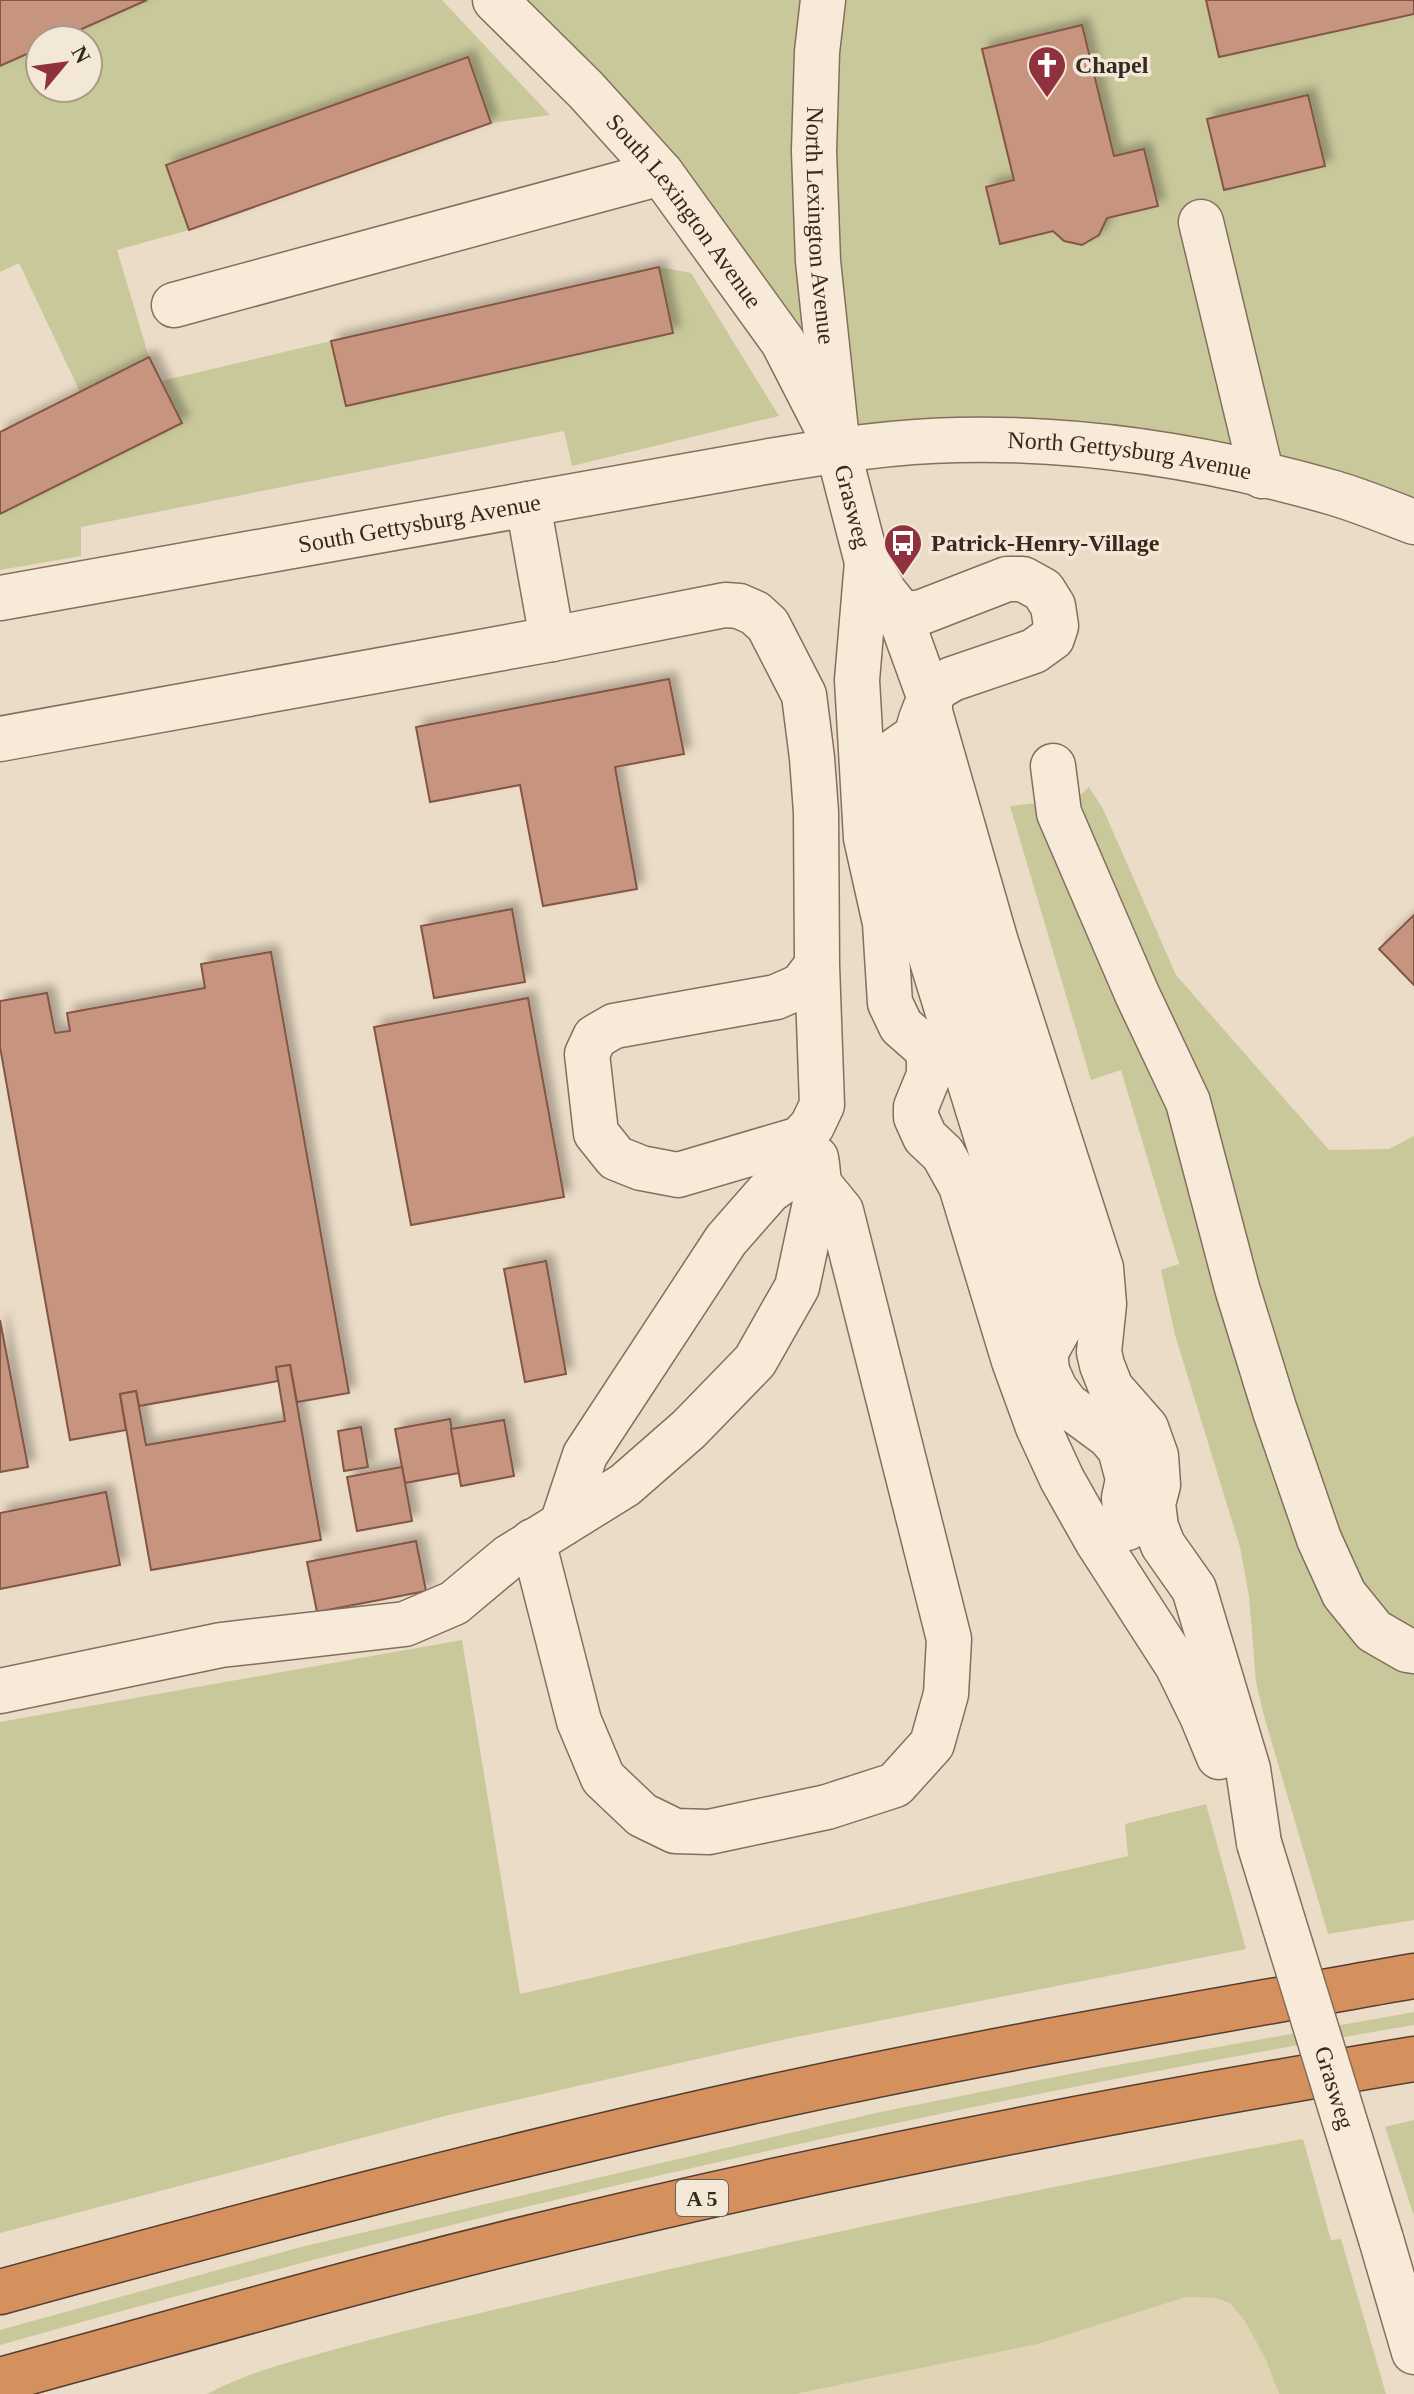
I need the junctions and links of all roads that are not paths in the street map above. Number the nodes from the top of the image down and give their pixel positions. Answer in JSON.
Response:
{"nodes":[{"id":1,"x":495,"y":0,"type":"edge"},
{"id":2,"x":823,"y":0,"type":"edge"},
{"id":3,"x":661,"y":173,"type":"junction"},
{"id":4,"x":1201,"y":222,"type":"dead end"},
{"id":5,"x":174,"y":305,"type":"dead end"},
{"id":6,"x":838,"y":450,"type":"junction"},
{"id":7,"x":1262,"y":476,"type":"junction"},
{"id":8,"x":528,"y":504,"type":"junction"},
{"id":9,"x":1414,"y":522,"type":"edge"},
{"id":10,"x":867,"y":562,"type":"junction"},
{"id":11,"x":0,"y":598,"type":"edge"},
{"id":12,"x":897,"y":608,"type":"junction"},
{"id":13,"x":552,"y":639,"type":"junction"},
{"id":14,"x":923,"y":718,"type":"junction"},
{"id":15,"x":2,"y":727,"type":"edge"},
{"id":16,"x":1053,"y":766,"type":"dead end"},
{"id":17,"x":817,"y":965,"type":"junction"},
{"id":18,"x":816,"y":1156,"type":"junction"},
{"id":19,"x":548,"y":1533,"type":"junction"},
{"id":20,"x":1414,"y":1651,"type":"edge"},
{"id":21,"x":1217,"y":1667,"type":"junction"},
{"id":22,"x":0,"y":1691,"type":"edge"},
{"id":23,"x":1257,"y":1832,"type":"junction"},
{"id":24,"x":1414,"y":1976,"type":"edge"},
{"id":25,"x":1414,"y":2059,"type":"edge"},
{"id":26,"x":0,"y":2292,"type":"edge"},
{"id":27,"x":1414,"y":2352,"type":"edge"},
{"id":28,"x":0,"y":2380,"type":"edge"}],
"edges":[{"from":1,"to":3,"type":"street","name":"South Lexington Avenue"},
{"from":2,"to":6,"type":"street","name":"North Lexington Avenue"},
{"from":3,"to":5,"type":"street"},
{"from":3,"to":6,"type":"street","name":"South Lexington Avenue"},
{"from":4,"to":7,"type":"street"},
{"from":6,"to":7,"type":"street","name":"North Gettysburg Avenue"},
{"from":6,"to":8,"type":"street","name":"South Gettysburg Avenue"},
{"from":6,"to":10,"type":"street","name":"Grasweg"},
{"from":7,"to":9,"type":"street","name":"North Gettysburg Avenue"},
{"from":8,"to":11,"type":"street","name":"South Gettysburg Avenue"},
{"from":8,"to":13,"type":"street"},
{"from":10,"to":12,"type":"street"},
{"from":10,"to":23,"type":"street"},
{"from":12,"to":14,"type":"street"},
{"from":12,"to":14,"type":"street"},
{"from":13,"to":15,"type":"street"},
{"from":13,"to":17,"type":"street"},
{"from":14,"to":21,"type":"street"},
{"from":14,"to":21,"type":"street"},
{"from":16,"to":20,"type":"street"},
{"from":17,"to":18,"type":"street"},
{"from":17,"to":18,"type":"street"},
{"from":18,"to":19,"type":"street"},
{"from":18,"to":19,"type":"street"},
{"from":18,"to":19,"type":"street"},
{"from":19,"to":22,"type":"street"},
{"from":21,"to":23,"type":"street"},
{"from":23,"to":27,"type":"street","name":"Grasweg","bridge":true},
{"from":24,"to":26,"type":"highway"},
{"from":25,"to":28,"type":"highway","number":"A 5"}]}
